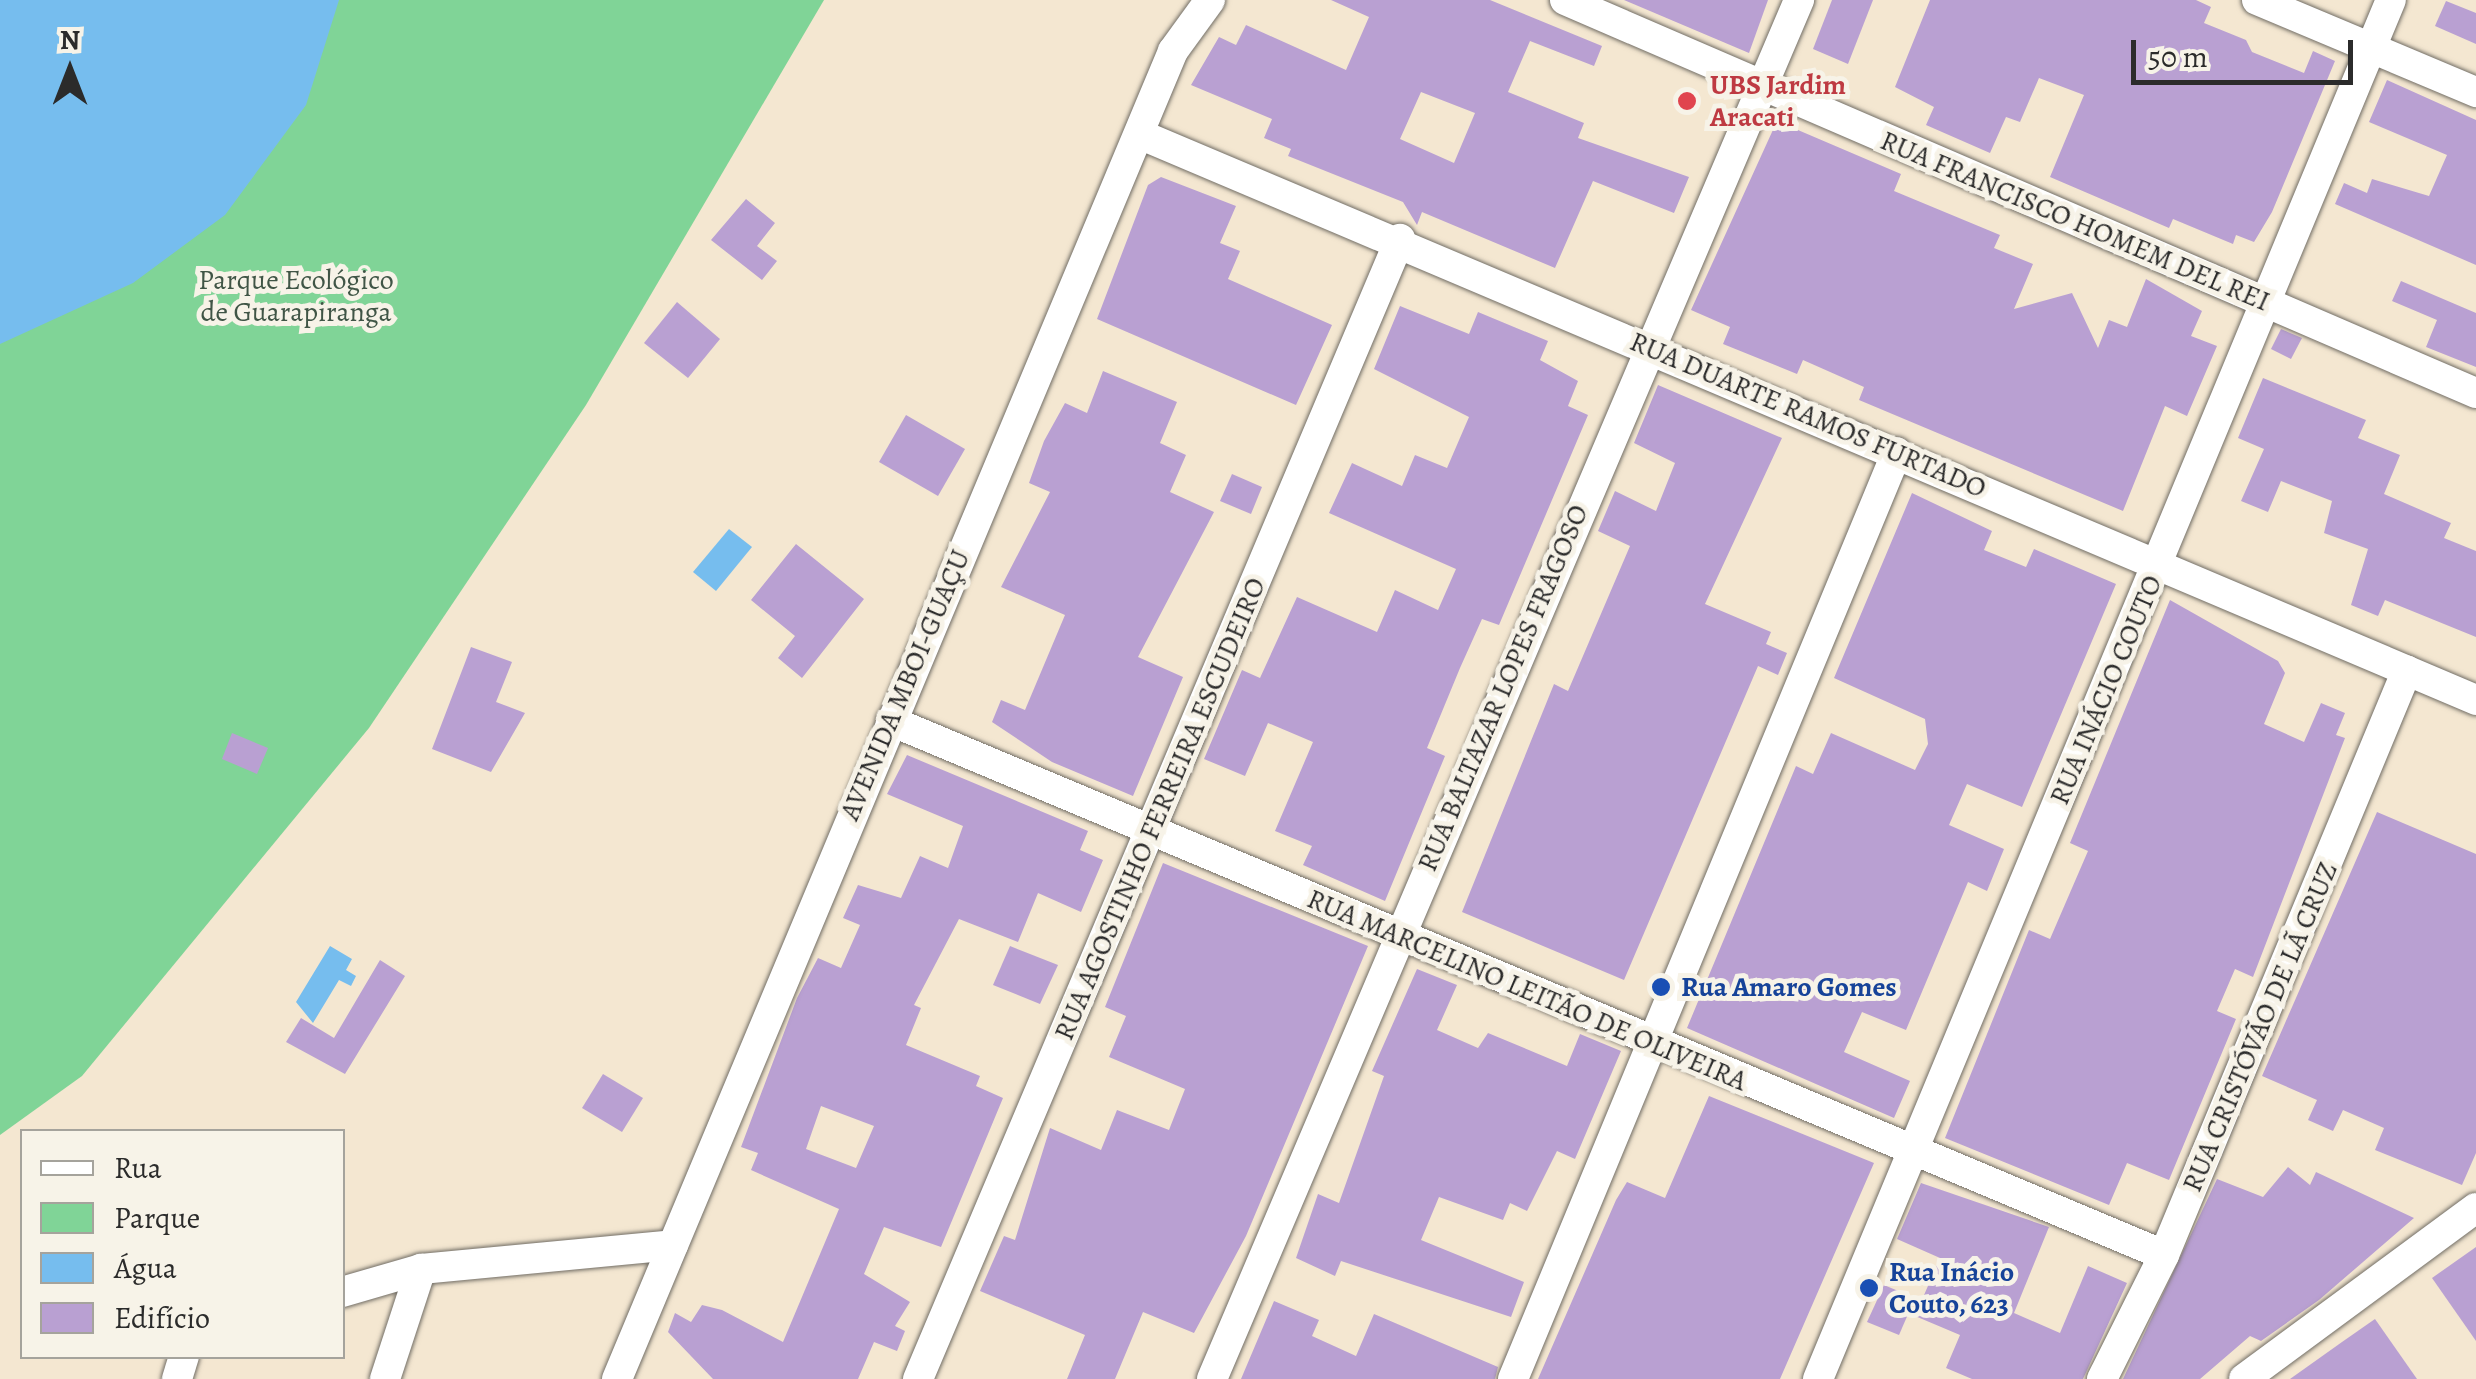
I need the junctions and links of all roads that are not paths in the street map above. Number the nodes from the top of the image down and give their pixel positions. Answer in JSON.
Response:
{"nodes":[{"id":1,"x":1210,"y":0,"type":"edge"},
{"id":2,"x":1564,"y":0,"type":"edge"},
{"id":3,"x":1799,"y":0,"type":"edge"},
{"id":4,"x":2257,"y":0,"type":"edge"},
{"id":5,"x":2391,"y":0,"type":"edge"},
{"id":6,"x":2371,"y":48,"type":"junction"},
{"id":7,"x":1762,"y":88,"type":"junction"},
{"id":8,"x":2476,"y":92,"type":"edge"},
{"id":9,"x":1139,"y":134,"type":"junction"},
{"id":10,"x":1400,"y":239,"type":"junction"},
{"id":11,"x":2267,"y":302,"type":"junction"},
{"id":12,"x":1647,"y":347,"type":"junction"},
{"id":13,"x":2476,"y":393,"type":"edge"},
{"id":14,"x":1897,"y":452,"type":"junction"},
{"id":15,"x":2157,"y":565,"type":"junction"},
{"id":16,"x":2408,"y":670,"type":"junction"},
{"id":17,"x":2476,"y":700,"type":"edge"},
{"id":18,"x":892,"y":721,"type":"junction"},
{"id":19,"x":1151,"y":830,"type":"junction"},
{"id":20,"x":1399,"y":936,"type":"junction"},
{"id":21,"x":1651,"y":1042,"type":"junction"},
{"id":22,"x":1913,"y":1154,"type":"junction"},
{"id":23,"x":2476,"y":1208,"type":"edge"},
{"id":24,"x":672,"y":1245,"type":"junction"},
{"id":25,"x":2164,"y":1255,"type":"junction"},
{"id":26,"x":421,"y":1270,"type":"junction"},
{"id":27,"x":345,"y":1291,"type":"edge"},
{"id":28,"x":385,"y":1379,"type":"edge"},
{"id":29,"x":618,"y":1379,"type":"edge"},
{"id":30,"x":918,"y":1379,"type":"edge"},
{"id":31,"x":1212,"y":1379,"type":"edge"},
{"id":32,"x":1513,"y":1379,"type":"edge"},
{"id":33,"x":1818,"y":1379,"type":"edge"},
{"id":34,"x":2102,"y":1379,"type":"edge"},
{"id":35,"x":2244,"y":1379,"type":"edge"}],
"edges":[{"from":1,"to":9,"type":"street","name":"AVENIDA MBOI-GUAÇU"},
{"from":2,"to":7,"type":"street","name":"RUA FRANCISCO HOMEM DEL REI"},
{"from":3,"to":7,"type":"street","name":"RUA BALTAZAR LOPES FRAGOSO"},
{"from":4,"to":6,"type":"street"},
{"from":5,"to":6,"type":"street","name":"RUA INÁCIO COUTO"},
{"from":6,"to":8,"type":"street"},
{"from":6,"to":11,"type":"street","name":"RUA INÁCIO COUTO"},
{"from":7,"to":11,"type":"street","name":"RUA FRANCISCO HOMEM DEL REI"},
{"from":7,"to":12,"type":"street","name":"RUA BALTAZAR LOPES FRAGOSO"},
{"from":9,"to":10,"type":"street","name":"RUA DUARTE RAMOS FURTADO"},
{"from":9,"to":18,"type":"street","name":"AVENIDA MBOI-GUAÇU"},
{"from":10,"to":12,"type":"street","name":"RUA DUARTE RAMOS FURTADO"},
{"from":10,"to":19,"type":"street","name":"RUA AGOSTINHO FERREIRA ESCUDEIRO"},
{"from":11,"to":13,"type":"street","name":"RUA FRANCISCO HOMEM DEL REI"},
{"from":11,"to":15,"type":"street","name":"RUA INÁCIO COUTO"},
{"from":12,"to":14,"type":"street","name":"RUA DUARTE RAMOS FURTADO"},
{"from":12,"to":20,"type":"street","name":"RUA BALTAZAR LOPES FRAGOSO"},
{"from":14,"to":15,"type":"street","name":"RUA DUARTE RAMOS FURTADO"},
{"from":14,"to":21,"type":"street"},
{"from":15,"to":16,"type":"street","name":"RUA DUARTE RAMOS FURTADO"},
{"from":15,"to":22,"type":"street","name":"RUA INÁCIO COUTO"},
{"from":16,"to":17,"type":"street","name":"RUA DUARTE RAMOS FURTADO"},
{"from":16,"to":25,"type":"street","name":"RUA CRISTÓVÃO DE LÃ CRUZ"},
{"from":18,"to":19,"type":"street","name":"RUA MARCELINO LEITÃO DE OLIVEIRA"},
{"from":18,"to":24,"type":"street","name":"AVENIDA MBOI-GUAÇU"},
{"from":19,"to":20,"type":"street","name":"RUA MARCELINO LEITÃO DE OLIVEIRA"},
{"from":19,"to":30,"type":"street","name":"RUA AGOSTINHO FERREIRA ESCUDEIRO"},
{"from":20,"to":21,"type":"street","name":"RUA MARCELINO LEITÃO DE OLIVEIRA"},
{"from":20,"to":31,"type":"street","name":"RUA BALTAZAR LOPES FRAGOSO"},
{"from":21,"to":22,"type":"street","name":"RUA MARCELINO LEITÃO DE OLIVEIRA"},
{"from":21,"to":32,"type":"street"},
{"from":22,"to":25,"type":"street","name":"RUA MARCELINO LEITÃO DE OLIVEIRA"},
{"from":22,"to":33,"type":"street","name":"RUA INÁCIO COUTO"},
{"from":23,"to":35,"type":"street"},
{"from":24,"to":26,"type":"street"},
{"from":24,"to":29,"type":"street","name":"AVENIDA MBOI-GUAÇU"},
{"from":25,"to":34,"type":"street","name":"RUA CRISTÓVÃO DE LÃ CRUZ"},
{"from":26,"to":27,"type":"street"},
{"from":26,"to":28,"type":"street"}]}
